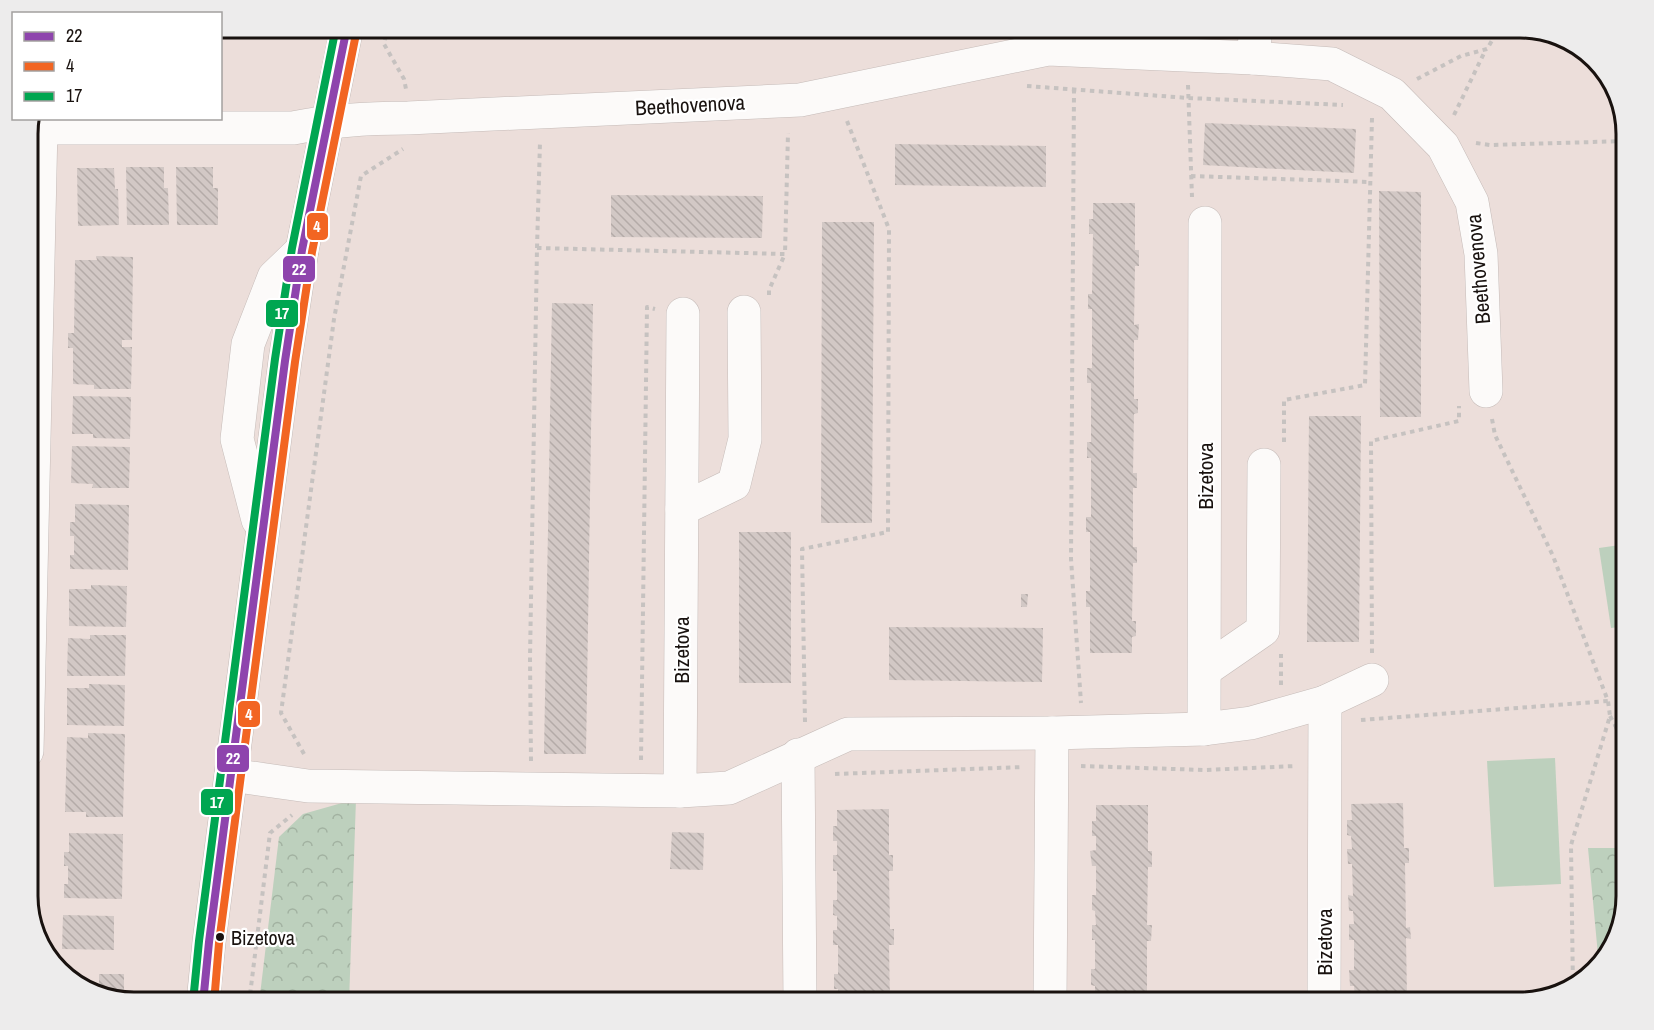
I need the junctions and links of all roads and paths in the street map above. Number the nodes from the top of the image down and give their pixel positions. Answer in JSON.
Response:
{"nodes":[{"id":1,"x":345,"y":37,"type":"edge"},
{"id":2,"x":386,"y":37,"type":"edge"},
{"id":3,"x":1493,"y":37,"type":"edge"},
{"id":4,"x":1049,"y":38,"type":"edge"},
{"id":5,"x":1255,"y":42,"type":"edge"},
{"id":6,"x":1486,"y":48,"type":"junction"},
{"id":7,"x":1187,"y":55,"type":"junction"},
{"id":8,"x":1019,"y":86,"type":"dead end"},
{"id":9,"x":1074,"y":90,"type":"junction"},
{"id":10,"x":1392,"y":94,"type":"junction"},
{"id":11,"x":1189,"y":98,"type":"junction"},
{"id":12,"x":409,"y":99,"type":"dead end"},
{"id":13,"x":1349,"y":105,"type":"dead end"},
{"id":14,"x":539,"y":112,"type":"junction"},
{"id":15,"x":856,"y":116,"type":"dead end"},
{"id":16,"x":1451,"y":120,"type":"dead end"},
{"id":17,"x":327,"y":121,"type":"junction"},
{"id":18,"x":38,"y":127,"type":"edge"},
{"id":19,"x":776,"y":133,"type":"dead end"},
{"id":20,"x":407,"y":141,"type":"dead end"},
{"id":21,"x":1616,"y":141,"type":"edge"},
{"id":22,"x":1467,"y":143,"type":"dead end"},
{"id":23,"x":1191,"y":176,"type":"junction"},
{"id":24,"x":1370,"y":182,"type":"junction"},
{"id":25,"x":1205,"y":224,"type":"joint"},
{"id":26,"x":537,"y":248,"type":"junction"},
{"id":27,"x":744,"y":312,"type":"dead end"},
{"id":28,"x":683,"y":314,"type":"joint"},
{"id":29,"x":1473,"y":395,"type":"junction"},
{"id":30,"x":1274,"y":456,"type":"joint"},
{"id":31,"x":682,"y":509,"type":"junction"},
{"id":32,"x":1281,"y":648,"type":"dead end"},
{"id":33,"x":1205,"y":670,"type":"junction"},
{"id":34,"x":1372,"y":680,"type":"joint"},
{"id":35,"x":1281,"y":695,"type":"dead end"},
{"id":36,"x":1608,"y":701,"type":"junction"},
{"id":37,"x":1325,"y":712,"type":"junction"},
{"id":38,"x":1082,"y":714,"type":"dead end"},
{"id":39,"x":1610,"y":716,"type":"junction"},
{"id":40,"x":1615,"y":725,"type":"edge"},
{"id":41,"x":1204,"y":729,"type":"junction"},
{"id":42,"x":1052,"y":733,"type":"junction"},
{"id":43,"x":802,"y":743,"type":"junction"},
{"id":44,"x":306,"y":758,"type":"dead end"},
{"id":45,"x":641,"y":764,"type":"dead end"},
{"id":46,"x":1325,"y":765,"type":"junction"},
{"id":47,"x":1052,"y":767,"type":"junction"},
{"id":48,"x":831,"y":774,"type":"dead end"},
{"id":49,"x":231,"y":775,"type":"junction"},
{"id":50,"x":532,"y":789,"type":"junction"},
{"id":51,"x":680,"y":791,"type":"junction"},
{"id":52,"x":296,"y":811,"type":"dead end"},
{"id":53,"x":1573,"y":977,"type":"edge"},
{"id":54,"x":204,"y":992,"type":"edge"},
{"id":55,"x":250,"y":992,"type":"edge"},
{"id":56,"x":800,"y":992,"type":"edge"},
{"id":57,"x":1050,"y":992,"type":"edge"},
{"id":58,"x":1324,"y":992,"type":"edge"}],
"edges":[{"from":1,"to":17,"type":"street"},
{"from":2,"to":12,"type":"path"},
{"from":3,"to":6,"type":"path"},
{"from":4,"to":7,"type":"street","name":"Beethovenova"},
{"from":4,"to":14,"type":"street","name":"Beethovenova"},
{"from":5,"to":7,"type":"street","name":"Beethovenova"},
{"from":5,"to":10,"type":"street","name":"Beethovenova"},
{"from":6,"to":10,"type":"path"},
{"from":6,"to":16,"type":"path"},
{"from":7,"to":11,"type":"path"},
{"from":8,"to":9,"type":"path"},
{"from":9,"to":11,"type":"path"},
{"from":9,"to":38,"type":"path"},
{"from":10,"to":24,"type":"path"},
{"from":10,"to":29,"type":"street","name":"Beethovenova"},
{"from":11,"to":13,"type":"path"},
{"from":11,"to":23,"type":"path"},
{"from":14,"to":17,"type":"street","name":"Beethovenova"},
{"from":14,"to":26,"type":"path"},
{"from":15,"to":43,"type":"path"},
{"from":17,"to":18,"type":"street","name":"Beethovenova"},
{"from":17,"to":49,"type":"street"},
{"from":19,"to":26,"type":"path"},
{"from":20,"to":44,"type":"path"},
{"from":21,"to":22,"type":"path"},
{"from":23,"to":24,"type":"path"},
{"from":23,"to":25,"type":"path"},
{"from":24,"to":30,"type":"path"},
{"from":25,"to":33,"type":"street","name":"Bizetova"},
{"from":26,"to":50,"type":"path"},
{"from":27,"to":31,"type":"street"},
{"from":28,"to":31,"type":"street","name":"Bizetova"},
{"from":28,"to":45,"type":"path"},
{"from":29,"to":34,"type":"path"},
{"from":29,"to":36,"type":"path"},
{"from":30,"to":33,"type":"street"},
{"from":31,"to":51,"type":"street","name":"Bizetova"},
{"from":32,"to":35,"type":"path"},
{"from":33,"to":41,"type":"street","name":"Bizetova"},
{"from":34,"to":37,"type":"street"},
{"from":36,"to":37,"type":"path"},
{"from":36,"to":39,"type":"path"},
{"from":37,"to":41,"type":"street"},
{"from":37,"to":46,"type":"street","name":"Bizetova"},
{"from":39,"to":40,"type":"path"},
{"from":39,"to":53,"type":"path"},
{"from":41,"to":42,"type":"street"},
{"from":42,"to":43,"type":"street"},
{"from":42,"to":47,"type":"street"},
{"from":43,"to":51,"type":"street"},
{"from":43,"to":56,"type":"street"},
{"from":46,"to":47,"type":"path"},
{"from":46,"to":58,"type":"street","name":"Bizetova"},
{"from":47,"to":48,"type":"path"},
{"from":47,"to":57,"type":"street"},
{"from":49,"to":50,"type":"street"},
{"from":49,"to":54,"type":"street"},
{"from":50,"to":51,"type":"street"},
{"from":52,"to":55,"type":"path"}]}
